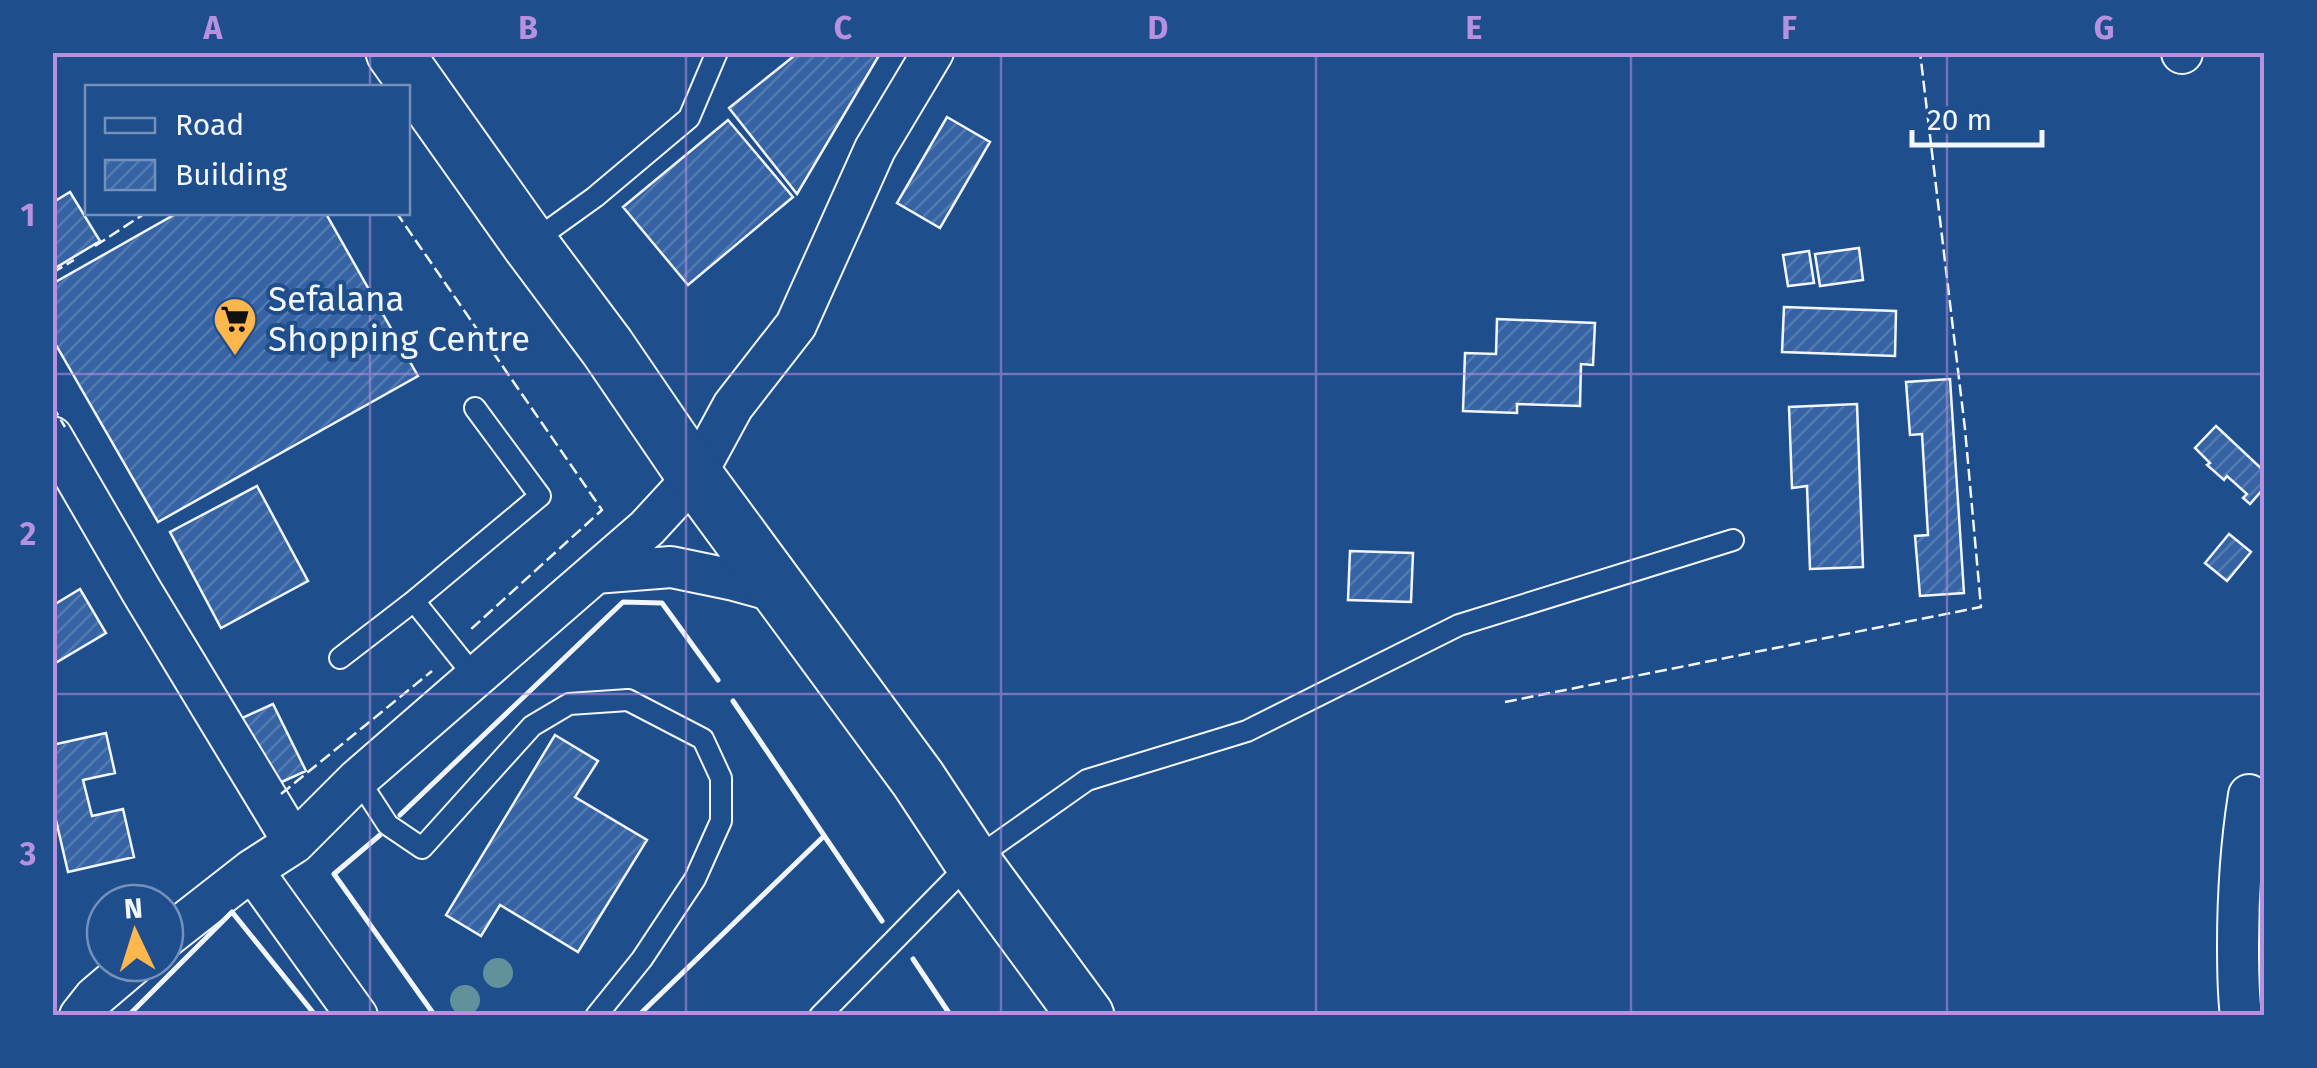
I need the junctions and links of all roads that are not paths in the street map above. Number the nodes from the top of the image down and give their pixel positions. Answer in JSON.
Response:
{"nodes":[{"id":1,"x":394,"y":52,"type":"edge"},
{"id":2,"x":716,"y":52,"type":"edge"},
{"id":3,"x":933,"y":52,"type":"edge"},
{"id":4,"x":530,"y":244,"type":"junction"},
{"id":5,"x":475,"y":408,"type":"dead end"},
{"id":6,"x":52,"y":437,"type":"edge"},
{"id":7,"x":695,"y":476,"type":"junction"},
{"id":8,"x":1733,"y":540,"type":"dead end"},
{"id":9,"x":595,"y":573,"type":"junction"},
{"id":10,"x":781,"y":593,"type":"junction"},
{"id":11,"x":414,"y":601,"type":"junction"},
{"id":12,"x":340,"y":658,"type":"dead end"},
{"id":13,"x":475,"y":677,"type":"junction"},
{"id":14,"x":358,"y":779,"type":"junction"},
{"id":15,"x":2249,"y":795,"type":"dead end"},
{"id":16,"x":294,"y":843,"type":"junction"},
{"id":17,"x":972,"y":861,"type":"junction"},
{"id":18,"x":252,"y":870,"type":"junction"},
{"id":19,"x":185,"y":922,"type":"edge"},
{"id":20,"x":112,"y":983,"type":"edge"},
{"id":21,"x":80,"y":1016,"type":"edge"},
{"id":22,"x":357,"y":1016,"type":"edge"},
{"id":23,"x":596,"y":1016,"type":"edge"},
{"id":24,"x":820,"y":1016,"type":"edge"},
{"id":25,"x":1086,"y":1016,"type":"edge"},
{"id":26,"x":2241,"y":1016,"type":"edge"}],
"edges":[{"from":1,"to":4,"type":"main road"},
{"from":2,"to":4,"type":"lane"},
{"from":3,"to":7,"type":"street"},
{"from":4,"to":7,"type":"main road"},
{"from":5,"to":11,"type":"lane"},
{"from":6,"to":16,"type":"street"},
{"from":7,"to":9,"type":"street"},
{"from":7,"to":10,"type":"main road"},
{"from":8,"to":17,"type":"lane"},
{"from":9,"to":10,"type":"street"},
{"from":9,"to":13,"type":"street"},
{"from":10,"to":17,"type":"main road"},
{"from":11,"to":12,"type":"lane"},
{"from":11,"to":13,"type":"lane"},
{"from":13,"to":14,"type":"street"},
{"from":14,"to":16,"type":"street"},
{"from":14,"to":23,"type":"lane"},
{"from":15,"to":26,"type":"street"},
{"from":16,"to":18,"type":"street"},
{"from":17,"to":24,"type":"lane"},
{"from":17,"to":25,"type":"main road"},
{"from":18,"to":19,"type":"street"},
{"from":18,"to":22,"type":"street"},
{"from":20,"to":21,"type":"street"}]}
